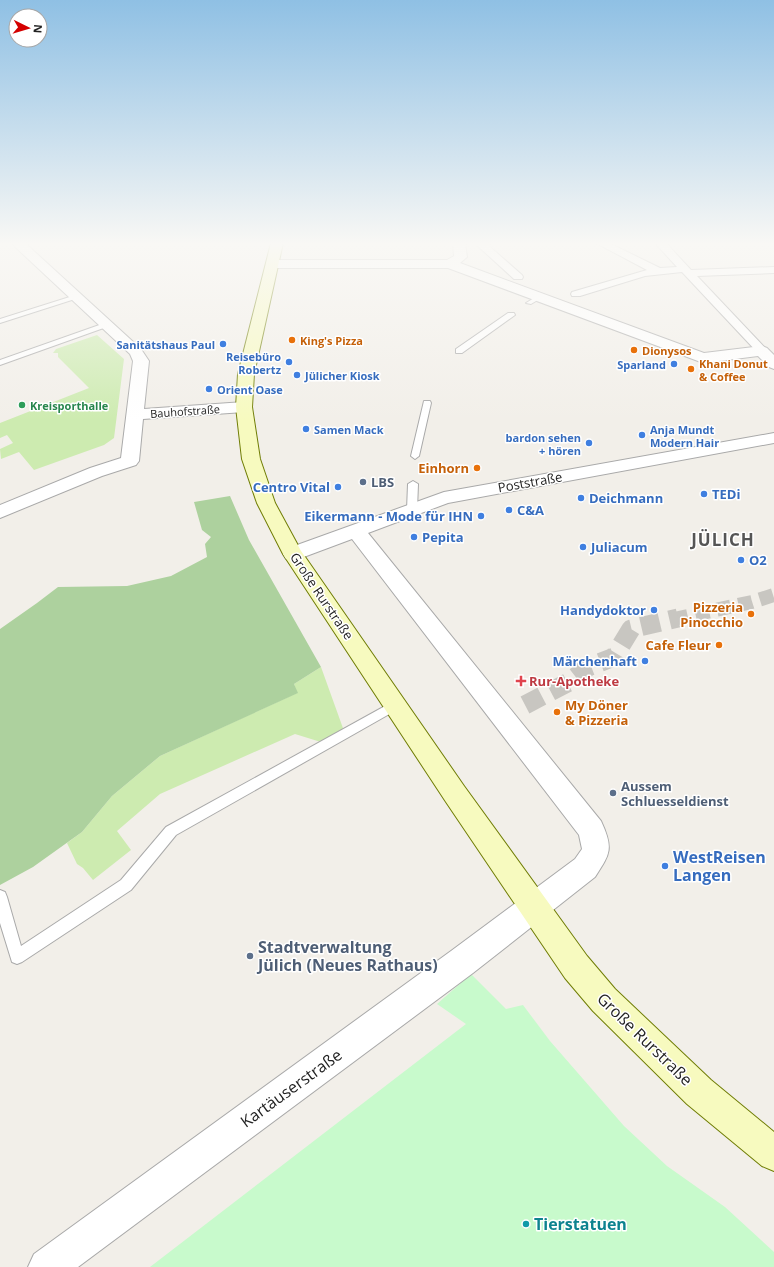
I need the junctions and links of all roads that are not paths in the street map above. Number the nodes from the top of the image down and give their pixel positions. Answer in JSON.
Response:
{"nodes":[{"id":1,"x":60,"y":302,"type":"edge"},
{"id":2,"x":82,"y":302,"type":"edge"},
{"id":3,"x":264,"y":302,"type":"edge"},
{"id":4,"x":540,"y":302,"type":"edge"},
{"id":5,"x":716,"y":302,"type":"edge"},
{"id":6,"x":511,"y":315,"type":"dead end"},
{"id":7,"x":0,"y":321,"type":"edge"},
{"id":8,"x":108,"y":325,"type":"junction"},
{"id":9,"x":459,"y":351,"type":"dead end"},
{"id":10,"x":762,"y":351,"type":"junction"},
{"id":11,"x":0,"y":363,"type":"edge"},
{"id":12,"x":774,"y":364,"type":"edge"},
{"id":13,"x":427,"y":403,"type":"dead end"},
{"id":14,"x":244,"y":407,"type":"junction"},
{"id":15,"x":135,"y":415,"type":"junction"},
{"id":16,"x":774,"y":438,"type":"edge"},
{"id":17,"x":415,"y":456,"type":"dead end"},
{"id":18,"x":414,"y":484,"type":"dead end"},
{"id":19,"x":412,"y":510,"type":"junction"},
{"id":20,"x":0,"y":512,"type":"edge"},
{"id":21,"x":356,"y":530,"type":"junction"},
{"id":22,"x":294,"y":554,"type":"junction"},
{"id":23,"x":396,"y":705,"type":"junction"},
{"id":24,"x":0,"y":897,"type":"edge"},
{"id":25,"x":533,"y":907,"type":"junction"},
{"id":26,"x":774,"y":1154,"type":"edge"},
{"id":27,"x":47,"y":1267,"type":"edge"}],
"edges":[{"from":1,"to":7,"type":"lane"},
{"from":2,"to":8,"type":"street","name":"Bauhofstraße"},
{"from":3,"to":14,"type":"main road","name":"Große Rurstraße"},
{"from":4,"to":10,"type":"street"},
{"from":5,"to":10,"type":"street"},
{"from":6,"to":9,"type":"lane"},
{"from":8,"to":11,"type":"lane"},
{"from":8,"to":15,"type":"street","name":"Bauhofstraße"},
{"from":10,"to":12,"type":"street"},
{"from":13,"to":17,"type":"lane"},
{"from":14,"to":15,"type":"street","name":"Bauhofstraße"},
{"from":14,"to":22,"type":"main road","name":"Große Rurstraße"},
{"from":15,"to":20,"type":"street"},
{"from":16,"to":19,"type":"street","name":"Poststraße"},
{"from":18,"to":19,"type":"lane"},
{"from":19,"to":21,"type":"street","name":"Poststraße"},
{"from":21,"to":22,"type":"street","name":"Poststraße"},
{"from":21,"to":25,"type":"street"},
{"from":22,"to":23,"type":"main road","name":"Große Rurstraße"},
{"from":23,"to":24,"type":"lane"},
{"from":23,"to":25,"type":"main road","name":"Große Rurstraße"},
{"from":25,"to":26,"type":"main road","name":"Große Rurstraße"},
{"from":25,"to":27,"type":"street","name":"Kartäuserstraße"}]}
